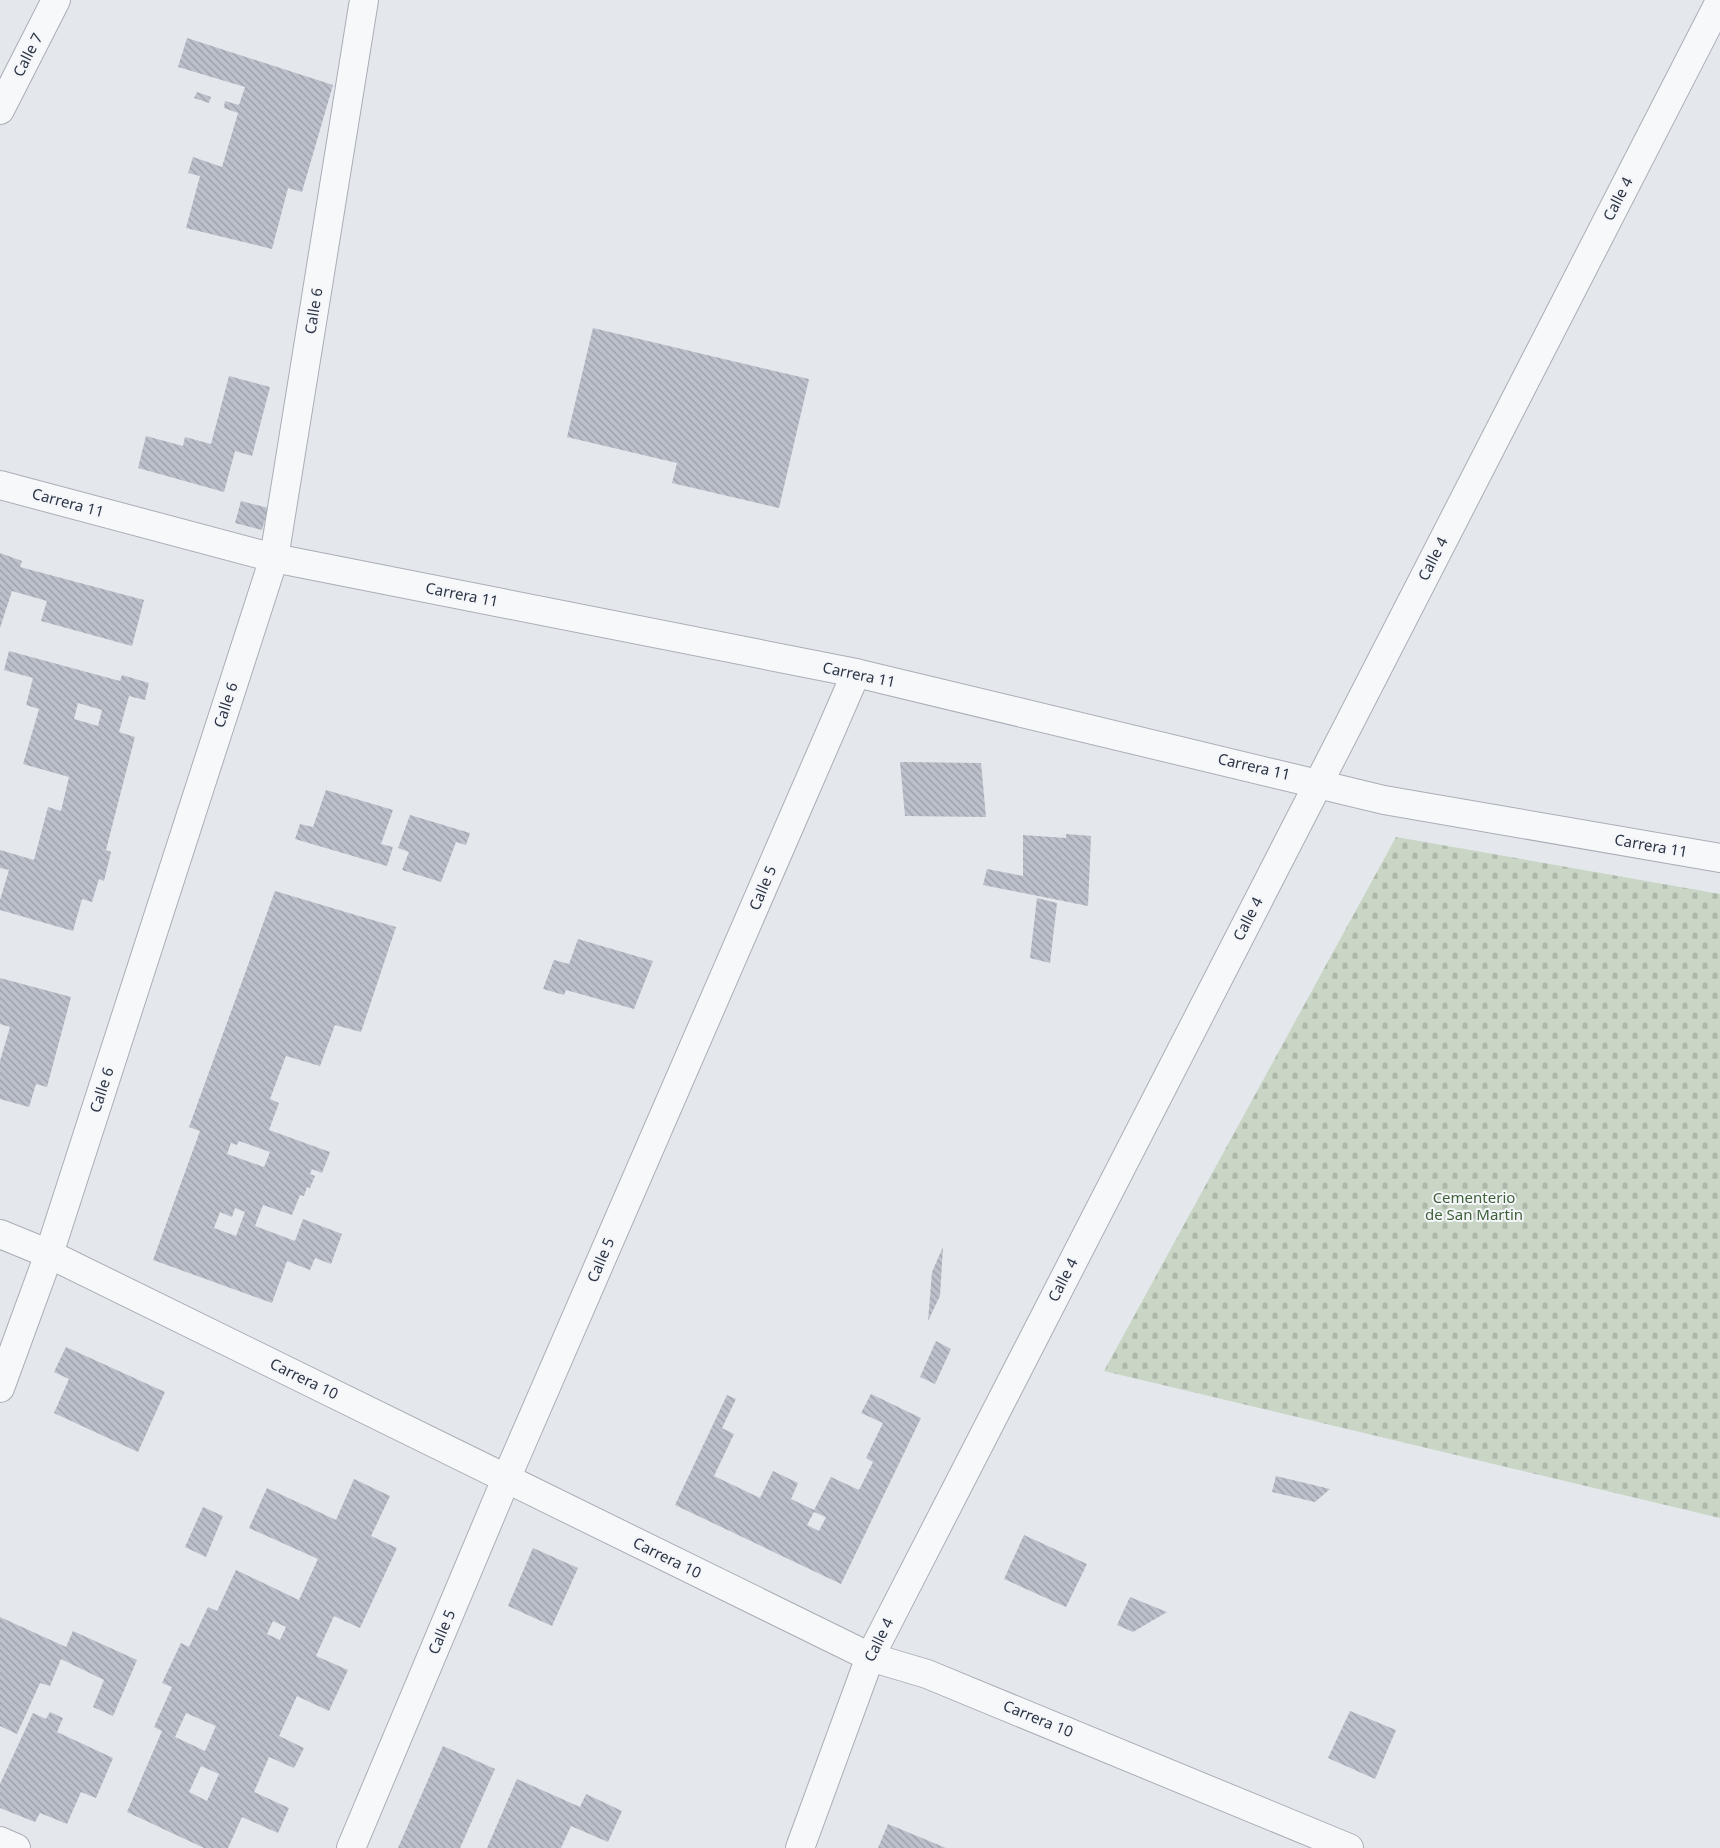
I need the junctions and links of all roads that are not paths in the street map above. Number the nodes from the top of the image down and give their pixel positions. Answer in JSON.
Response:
{"nodes":[{"id":1,"x":56,"y":0,"type":"edge"},
{"id":2,"x":364,"y":0,"type":"edge"},
{"id":3,"x":1720,"y":1,"type":"edge"},
{"id":4,"x":0,"y":110,"type":"edge"},
{"id":5,"x":0,"y":485,"type":"edge"},
{"id":6,"x":274,"y":558,"type":"junction"},
{"id":7,"x":856,"y":673,"type":"junction"},
{"id":8,"x":1318,"y":783,"type":"junction"},
{"id":9,"x":1720,"y":858,"type":"edge"},
{"id":10,"x":0,"y":1234,"type":"edge"},
{"id":11,"x":49,"y":1254,"type":"junction"},
{"id":12,"x":0,"y":1388,"type":"edge"},
{"id":13,"x":506,"y":1479,"type":"junction"},
{"id":14,"x":870,"y":1657,"type":"junction"},
{"id":15,"x":0,"y":1841,"type":"edge"},
{"id":16,"x":16,"y":1848,"type":"edge"},
{"id":17,"x":351,"y":1848,"type":"edge"},
{"id":18,"x":800,"y":1848,"type":"edge"},
{"id":19,"x":1350,"y":1848,"type":"edge"}],
"edges":[{"from":1,"to":4,"type":"street","name":"Calle 7"},
{"from":2,"to":6,"type":"street","name":"Calle 6"},
{"from":3,"to":8,"type":"street","name":"Calle 4"},
{"from":5,"to":6,"type":"street","name":"Carrera 11"},
{"from":6,"to":7,"type":"street","name":"Carrera 11"},
{"from":6,"to":11,"type":"street","name":"Calle 6"},
{"from":7,"to":8,"type":"street","name":"Carrera 11"},
{"from":7,"to":13,"type":"street","name":"Calle 5"},
{"from":8,"to":9,"type":"street","name":"Carrera 11"},
{"from":8,"to":14,"type":"street","name":"Calle 4"},
{"from":10,"to":11,"type":"street","name":"Carrera 10"},
{"from":11,"to":12,"type":"street","name":"Calle 6"},
{"from":11,"to":13,"type":"street","name":"Carrera 10"},
{"from":13,"to":14,"type":"street","name":"Carrera 10"},
{"from":13,"to":17,"type":"street","name":"Calle 5"},
{"from":14,"to":18,"type":"street","name":"Calle 4"},
{"from":14,"to":19,"type":"street","name":"Carrera 10"},
{"from":15,"to":16,"type":"street"}]}
